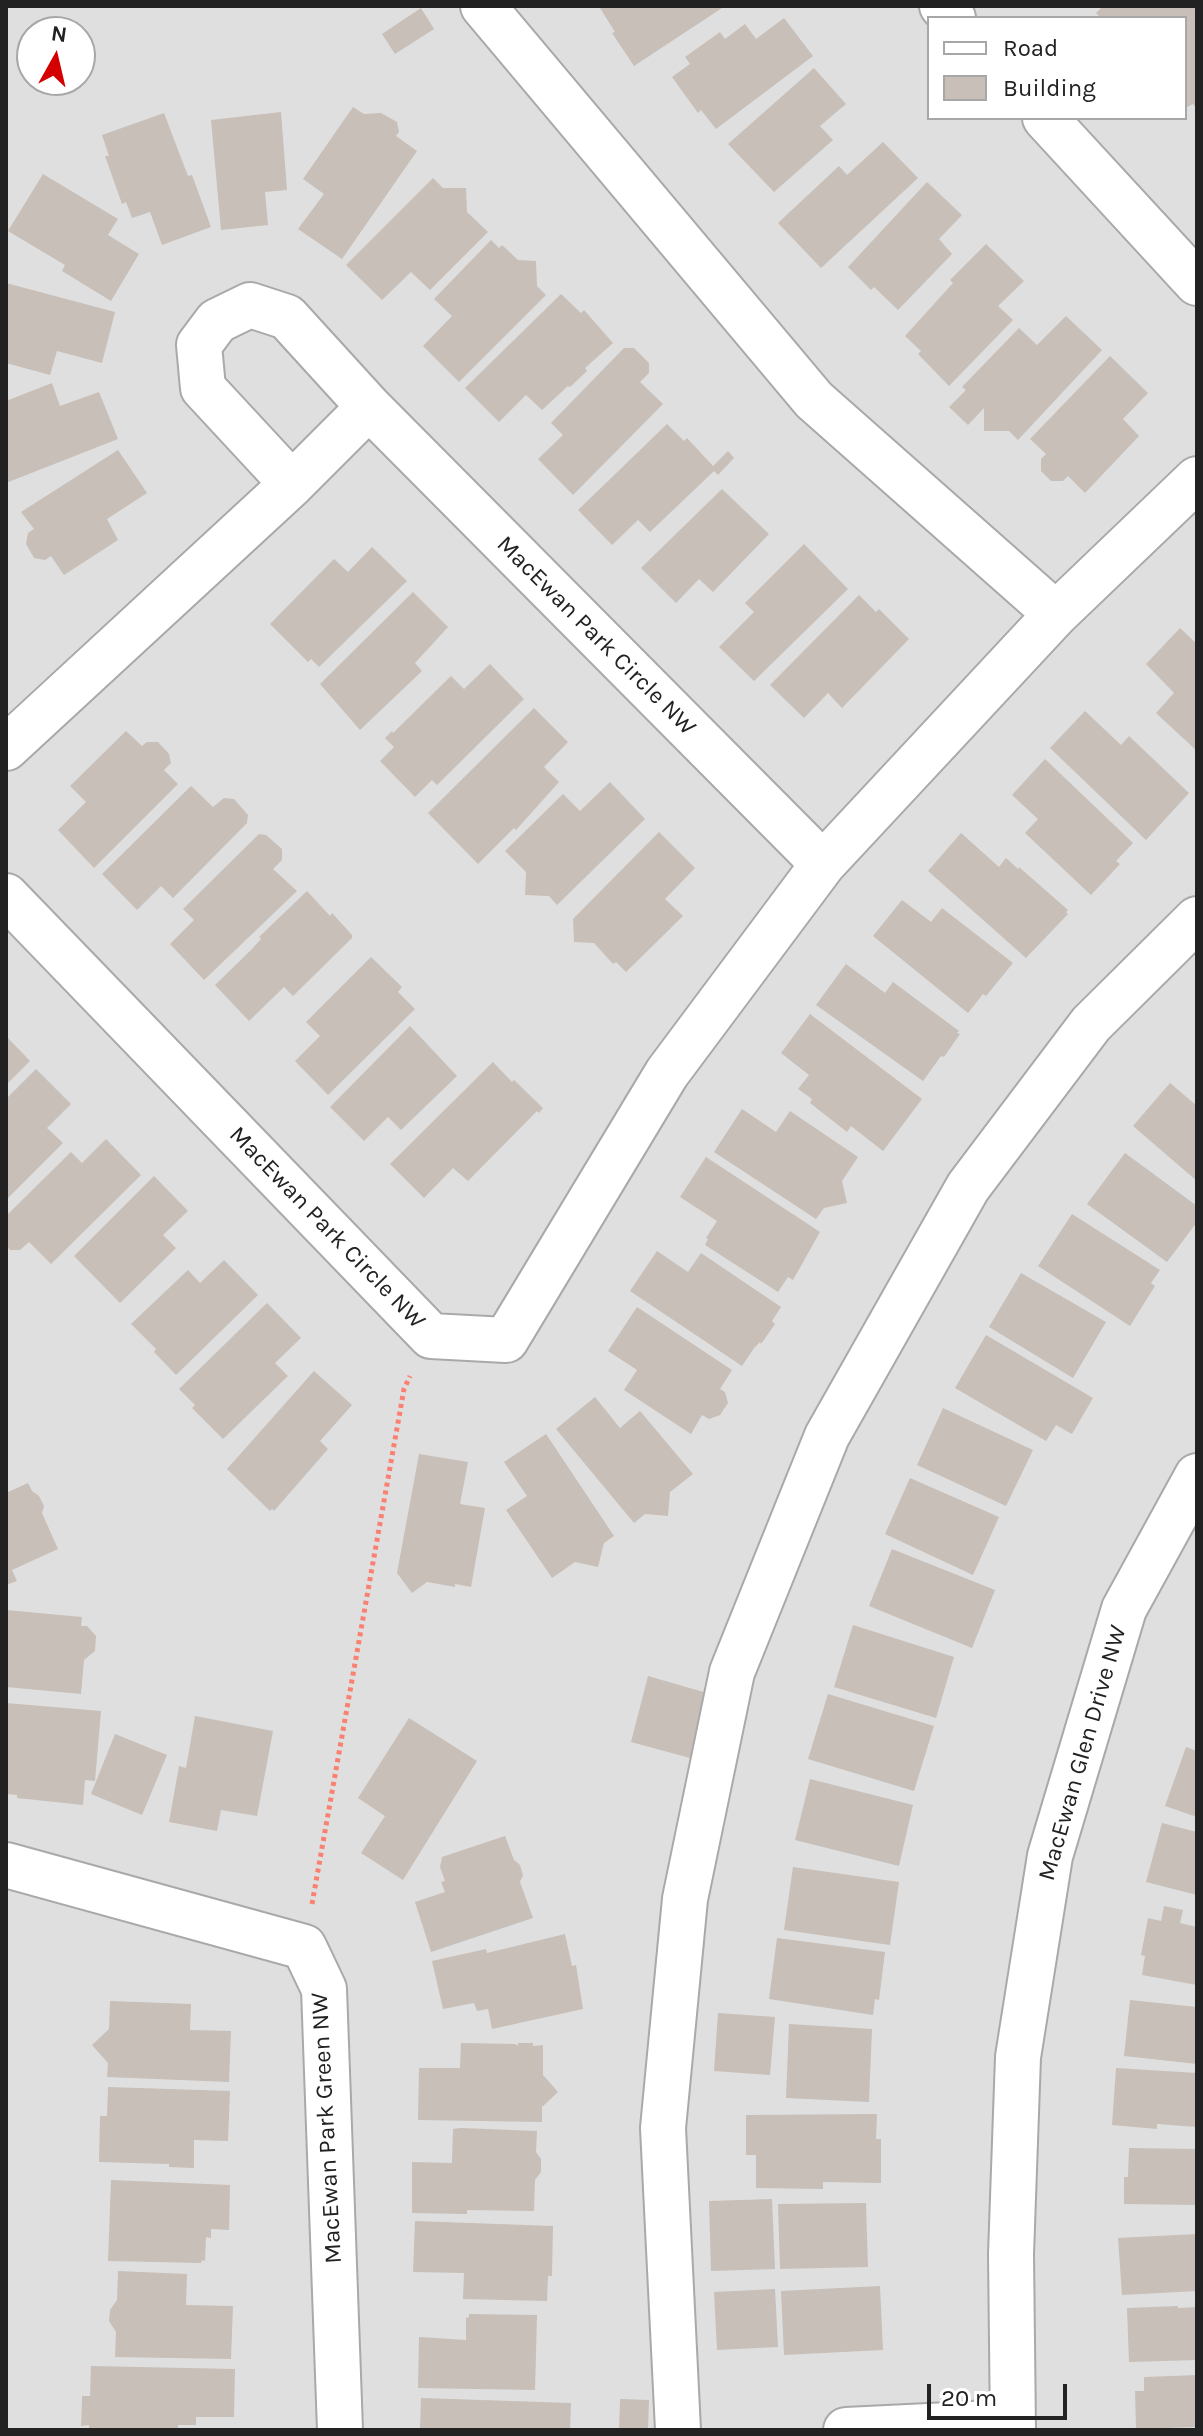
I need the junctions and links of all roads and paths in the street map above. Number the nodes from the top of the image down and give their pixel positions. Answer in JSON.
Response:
{"nodes":[{"id":1,"x":483,"y":6,"type":"edge"},
{"id":2,"x":1047,"y":120,"type":"edge"},
{"id":3,"x":1197,"y":283,"type":"edge"},
{"id":4,"x":369,"y":407,"type":"junction"},
{"id":5,"x":1197,"y":479,"type":"edge"},
{"id":6,"x":292,"y":484,"type":"junction"},
{"id":7,"x":1056,"y":614,"type":"junction"},
{"id":8,"x":6,"y":748,"type":"edge"},
{"id":9,"x":823,"y":864,"type":"junction"},
{"id":10,"x":6,"y":896,"type":"edge"},
{"id":11,"x":1197,"y":919,"type":"edge"},
{"id":12,"x":431,"y":1336,"type":"junction"},
{"id":13,"x":1197,"y":1476,"type":"edge"},
{"id":14,"x":6,"y":1865,"type":"edge"},
{"id":15,"x":304,"y":1947,"type":"junction"},
{"id":16,"x":1013,"y":2426,"type":"edge"},
{"id":17,"x":340,"y":2430,"type":"edge"},
{"id":18,"x":678,"y":2430,"type":"edge"},
{"id":19,"x":846,"y":2430,"type":"edge"}],
"edges":[{"from":1,"to":7,"type":"street"},
{"from":2,"to":3,"type":"street"},
{"from":4,"to":6,"type":"street"},
{"from":4,"to":6,"type":"street","name":"MacEwan Park Circle NW"},
{"from":4,"to":9,"type":"street","name":"MacEwan Park Circle NW"},
{"from":5,"to":7,"type":"street","name":"MacEwan Park Circle NW"},
{"from":6,"to":8,"type":"street"},
{"from":7,"to":9,"type":"street","name":"MacEwan Park Circle NW"},
{"from":9,"to":12,"type":"street","name":"MacEwan Park Circle NW"},
{"from":10,"to":12,"type":"street","name":"MacEwan Park Circle NW"},
{"from":11,"to":18,"type":"street"},
{"from":12,"to":15,"type":"path"},
{"from":13,"to":16,"type":"street","name":"MacEwan Glen Drive NW"},
{"from":14,"to":15,"type":"street"},
{"from":15,"to":17,"type":"street","name":"MacEwan Park Green NW"},
{"from":16,"to":19,"type":"street"}]}
